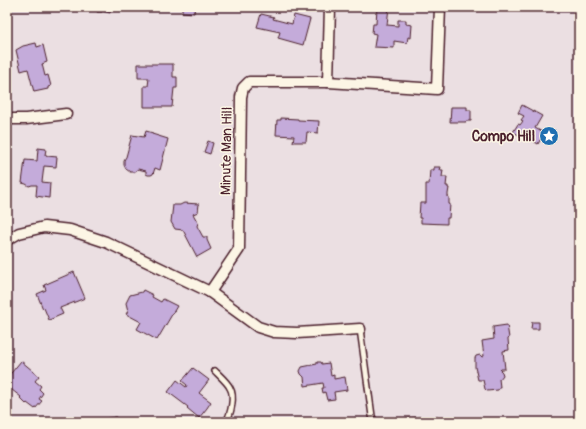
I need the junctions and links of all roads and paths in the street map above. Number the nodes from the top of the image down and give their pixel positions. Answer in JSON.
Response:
{"nodes":[{"id":1,"x":330,"y":7,"type":"edge"},
{"id":2,"x":440,"y":7,"type":"edge"},
{"id":3,"x":328,"y":82,"type":"junction"},
{"id":4,"x":66,"y":114,"type":"dead end"},
{"id":5,"x":7,"y":119,"type":"edge"},
{"id":6,"x":7,"y":240,"type":"edge"},
{"id":7,"x":210,"y":292,"type":"junction"},
{"id":8,"x":360,"y":329,"type":"joint"},
{"id":9,"x":215,"y":371,"type":"dead end"},
{"id":10,"x":435,"y":420,"type":"dead end"},
{"id":11,"x":226,"y":422,"type":"edge"},
{"id":12,"x":377,"y":422,"type":"edge"},
{"id":13,"x":408,"y":422,"type":"edge"}],
"edges":[{"from":1,"to":3,"type":"street"},
{"from":2,"to":3,"type":"street","name":"Minute Man Hill"},
{"from":3,"to":7,"type":"street","name":"Minute Man Hill"},
{"from":4,"to":5,"type":"street"},
{"from":6,"to":7,"type":"street"},
{"from":7,"to":8,"type":"street"},
{"from":8,"to":12,"type":"lane"},
{"from":9,"to":11,"type":"lane"},
{"from":10,"to":13,"type":"lane"}]}
